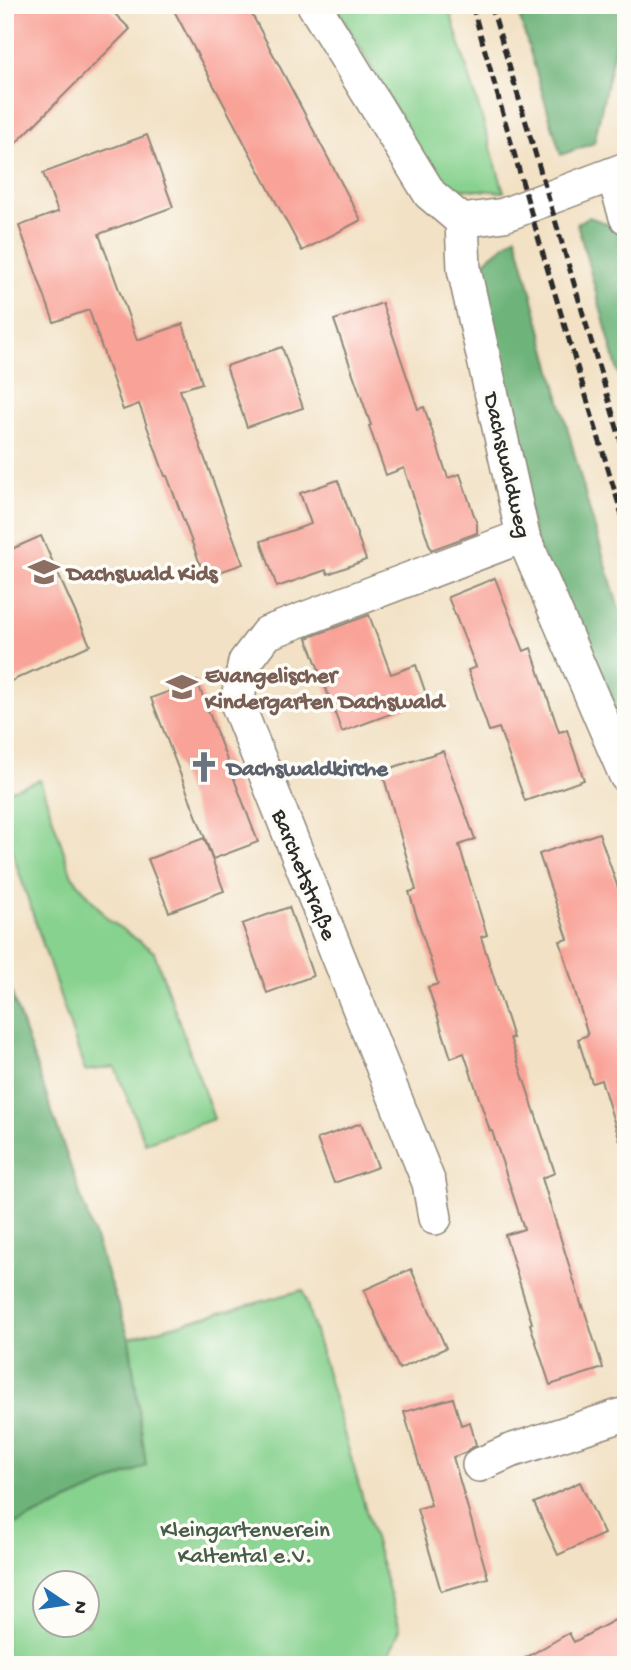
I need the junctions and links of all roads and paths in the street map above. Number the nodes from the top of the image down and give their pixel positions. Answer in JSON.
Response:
{"nodes":[{"id":1,"x":314,"y":5,"type":"edge"},
{"id":2,"x":619,"y":172,"type":"edge"},
{"id":3,"x":626,"y":217,"type":"edge"},
{"id":4,"x":462,"y":221,"type":"junction"},
{"id":5,"x":523,"y":536,"type":"junction"},
{"id":6,"x":626,"y":776,"type":"edge"},
{"id":7,"x":435,"y":1218,"type":"dead end"},
{"id":8,"x":626,"y":1414,"type":"edge"},
{"id":9,"x":479,"y":1465,"type":"dead end"}],
"edges":[{"from":1,"to":4,"type":"street"},
{"from":2,"to":3,"type":"street"},
{"from":2,"to":4,"type":"street"},
{"from":4,"to":5,"type":"street","name":"Dachswaldweg"},
{"from":5,"to":6,"type":"street","name":"Dachswaldweg"},
{"from":5,"to":7,"type":"street","name":"Barchetstraße"},
{"from":8,"to":9,"type":"street"}]}
